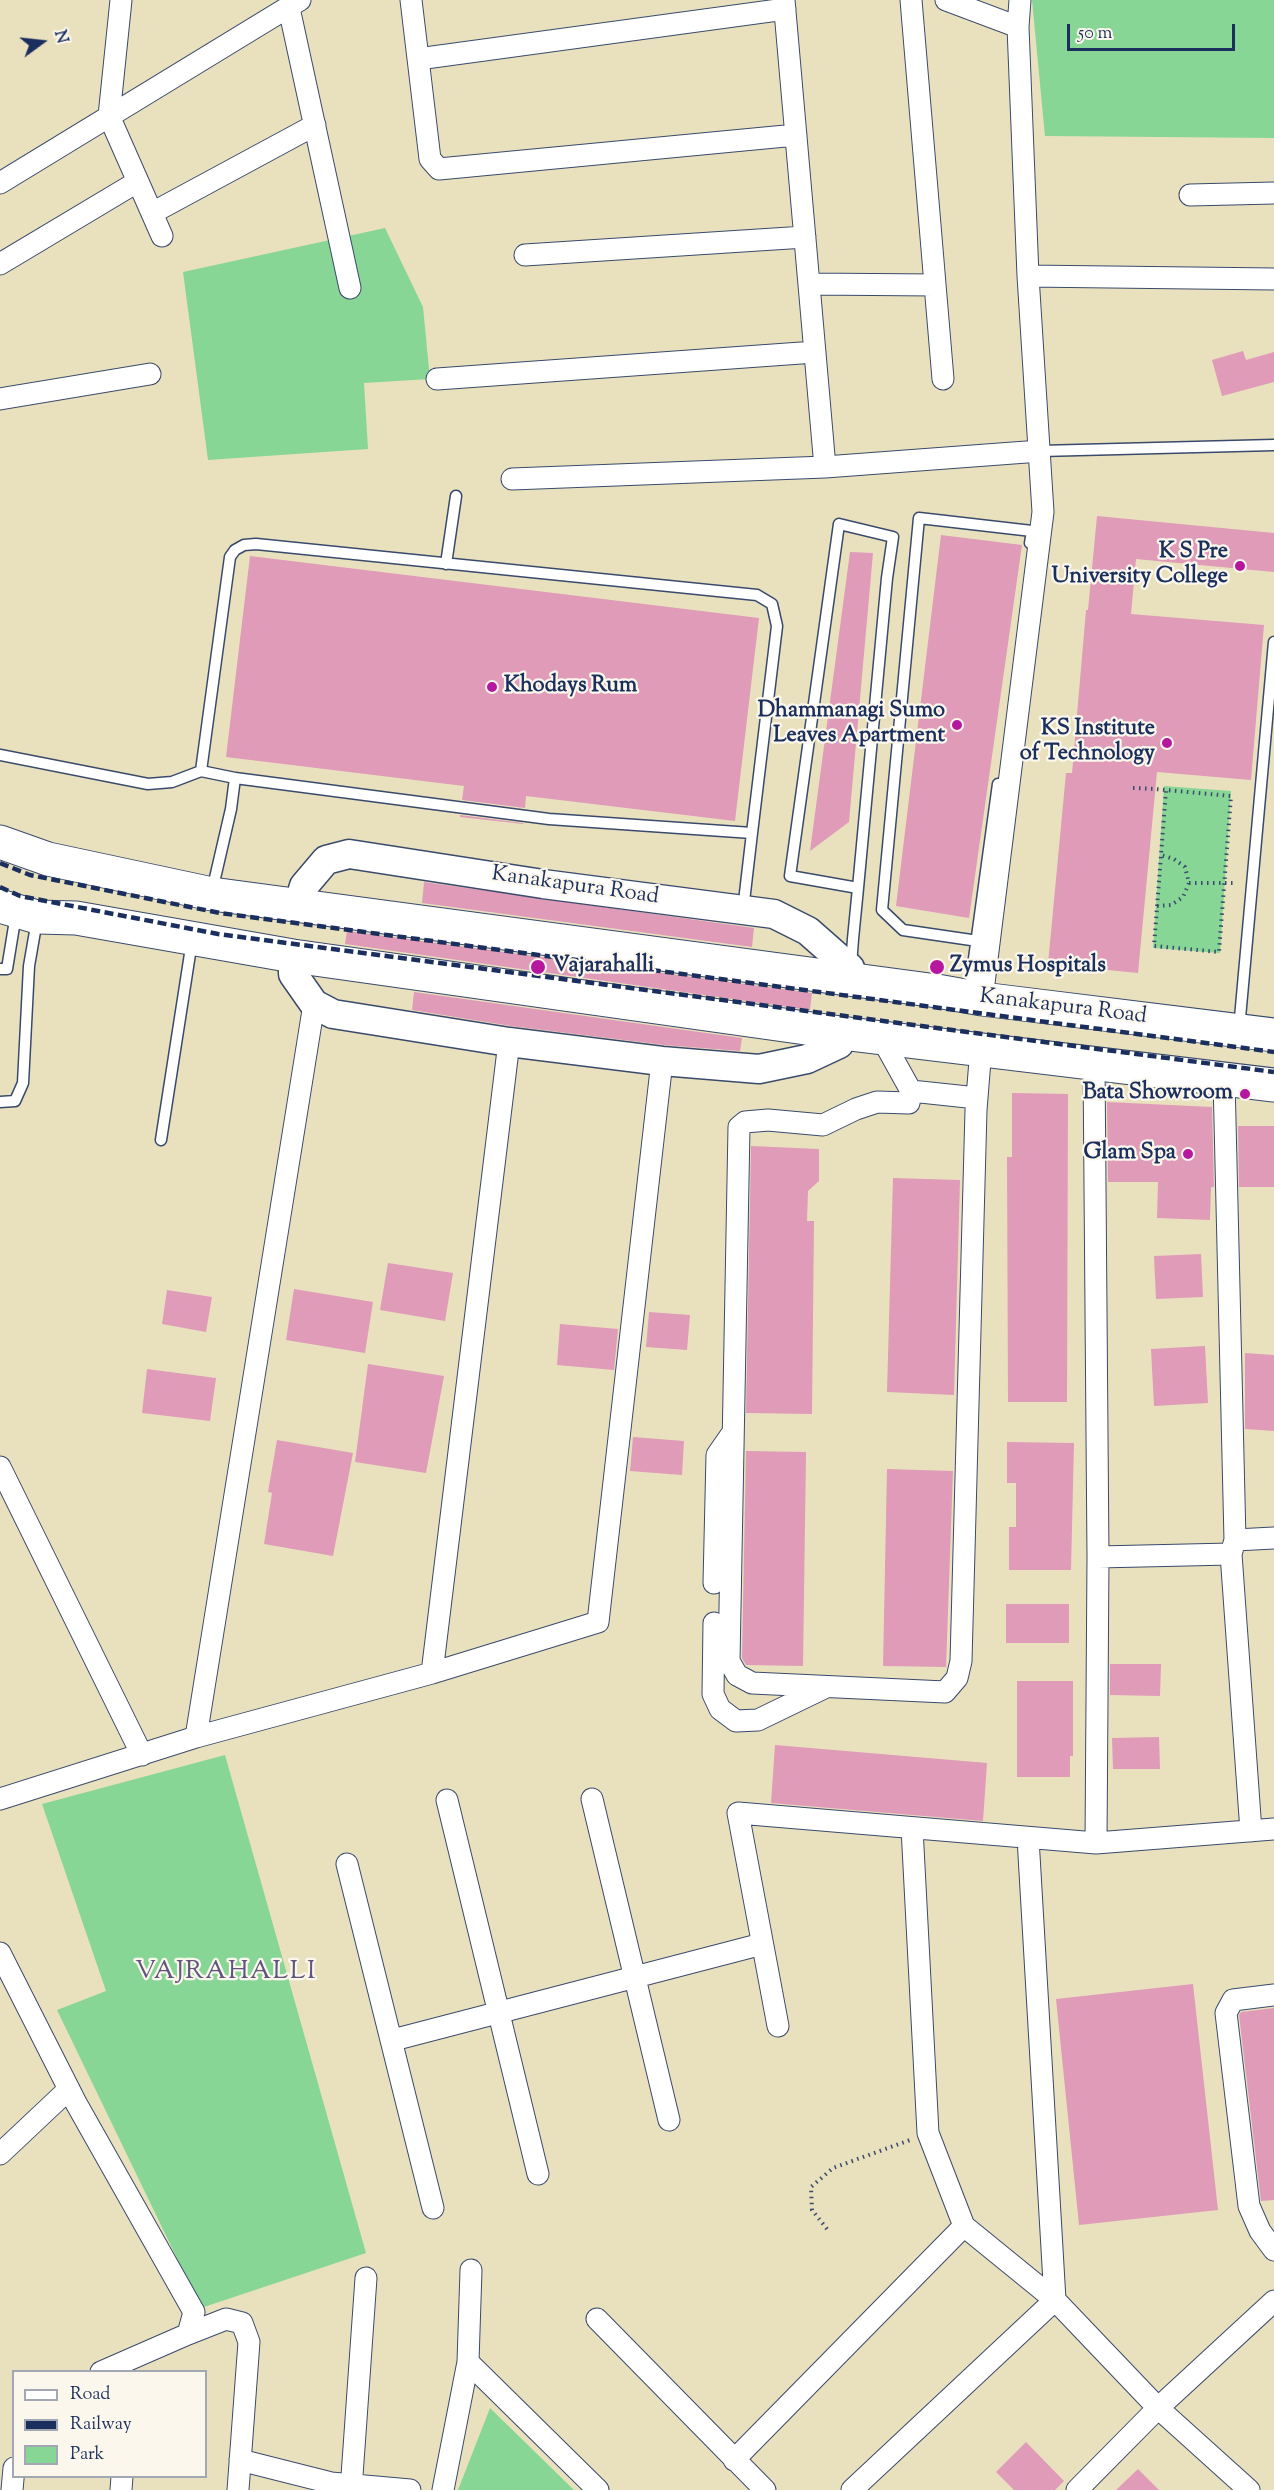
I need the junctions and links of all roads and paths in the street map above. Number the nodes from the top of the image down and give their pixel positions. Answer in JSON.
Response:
{"nodes":[{"id":1,"x":121,"y":0,"type":"edge"},
{"id":2,"x":411,"y":0,"type":"edge"},
{"id":3,"x":911,"y":0,"type":"edge"},
{"id":4,"x":946,"y":0,"type":"edge"},
{"id":5,"x":1020,"y":0,"type":"edge"},
{"id":6,"x":295,"y":4,"type":"edge"},
{"id":7,"x":785,"y":5,"type":"edge"},
{"id":8,"x":1018,"y":27,"type":"junction"},
{"id":9,"x":418,"y":59,"type":"junction"},
{"id":10,"x":109,"y":116,"type":"junction"},
{"id":11,"x":315,"y":125,"type":"junction"},
{"id":12,"x":796,"y":135,"type":"junction"},
{"id":13,"x":1,"y":178,"type":"edge"},
{"id":14,"x":137,"y":182,"type":"junction"},
{"id":15,"x":1274,"y":193,"type":"edge"},
{"id":16,"x":1190,"y":195,"type":"dead end"},
{"id":17,"x":152,"y":213,"type":"junction"},
{"id":18,"x":162,"y":236,"type":"dead end"},
{"id":19,"x":805,"y":237,"type":"junction"},
{"id":20,"x":525,"y":255,"type":"dead end"},
{"id":21,"x":0,"y":264,"type":"edge"},
{"id":22,"x":1028,"y":276,"type":"junction"},
{"id":23,"x":1274,"y":279,"type":"edge"},
{"id":24,"x":809,"y":284,"type":"junction"},
{"id":25,"x":935,"y":285,"type":"junction"},
{"id":26,"x":350,"y":288,"type":"dead end"},
{"id":27,"x":815,"y":352,"type":"junction"},
{"id":28,"x":150,"y":374,"type":"dead end"},
{"id":29,"x":437,"y":379,"type":"dead end"},
{"id":30,"x":943,"y":379,"type":"dead end"},
{"id":31,"x":0,"y":399,"type":"edge"},
{"id":32,"x":1274,"y":445,"type":"edge"},
{"id":33,"x":1040,"y":451,"type":"junction"},
{"id":34,"x":825,"y":466,"type":"junction"},
{"id":35,"x":512,"y":479,"type":"dead end"},
{"id":36,"x":456,"y":496,"type":"dead end"},
{"id":37,"x":446,"y":564,"type":"junction"},
{"id":38,"x":1274,"y":642,"type":"edge"},
{"id":39,"x":0,"y":755,"type":"edge"},
{"id":40,"x":201,"y":771,"type":"junction"},
{"id":41,"x":235,"y":778,"type":"junction"},
{"id":42,"x":1133,"y":788,"type":"dead end"},
{"id":43,"x":1166,"y":790,"type":"junction"},
{"id":44,"x":752,"y":833,"type":"junction"},
{"id":45,"x":0,"y":842,"type":"edge"},
{"id":46,"x":1161,"y":855,"type":"junction"},
{"id":47,"x":1189,"y":883,"type":"junction"},
{"id":48,"x":1225,"y":883,"type":"junction"},
{"id":49,"x":1250,"y":884,"type":"junction"},
{"id":50,"x":858,"y":888,"type":"junction"},
{"id":51,"x":212,"y":894,"type":"junction"},
{"id":52,"x":289,"y":904,"type":"junction"},
{"id":53,"x":1157,"y":906,"type":"junction"},
{"id":54,"x":743,"y":910,"type":"junction"},
{"id":55,"x":18,"y":911,"type":"edge"},
{"id":56,"x":192,"y":940,"type":"junction"},
{"id":57,"x":978,"y":942,"type":"junction"},
{"id":58,"x":285,"y":954,"type":"junction"},
{"id":59,"x":0,"y":969,"type":"edge"},
{"id":60,"x":851,"y":974,"type":"junction"},
{"id":61,"x":975,"y":998,"type":"junction"},
{"id":62,"x":314,"y":1004,"type":"junction"},
{"id":63,"x":1239,"y":1030,"type":"junction"},
{"id":64,"x":842,"y":1033,"type":"junction"},
{"id":65,"x":1274,"y":1035,"type":"edge"},
{"id":66,"x":881,"y":1037,"type":"junction"},
{"id":67,"x":509,"y":1042,"type":"junction"},
{"id":68,"x":981,"y":1048,"type":"junction"},
{"id":69,"x":662,"y":1061,"type":"junction"},
{"id":70,"x":1094,"y":1063,"type":"junction"},
{"id":71,"x":1224,"y":1078,"type":"junction"},
{"id":72,"x":1274,"y":1085,"type":"edge"},
{"id":73,"x":911,"y":1091,"type":"junction"},
{"id":74,"x":977,"y":1098,"type":"junction"},
{"id":75,"x":0,"y":1102,"type":"edge"},
{"id":76,"x":161,"y":1140,"type":"dead end"},
{"id":77,"x":733,"y":1432,"type":"junction"},
{"id":78,"x":0,"y":1467,"type":"edge"},
{"id":79,"x":1274,"y":1538,"type":"edge"},
{"id":80,"x":1233,"y":1547,"type":"junction"},
{"id":81,"x":1098,"y":1557,"type":"junction"},
{"id":82,"x":714,"y":1583,"type":"dead end"},
{"id":83,"x":714,"y":1623,"type":"dead end"},
{"id":84,"x":432,"y":1673,"type":"junction"},
{"id":85,"x":827,"y":1686,"type":"junction"},
{"id":86,"x":196,"y":1737,"type":"junction"},
{"id":87,"x":142,"y":1755,"type":"junction"},
{"id":88,"x":0,"y":1799,"type":"edge"},
{"id":89,"x":592,"y":1799,"type":"dead end"},
{"id":90,"x":447,"y":1800,"type":"dead end"},
{"id":91,"x":912,"y":1828,"type":"junction"},
{"id":92,"x":1274,"y":1829,"type":"edge"},
{"id":93,"x":1251,"y":1831,"type":"junction"},
{"id":94,"x":1028,"y":1838,"type":"junction"},
{"id":95,"x":1096,"y":1844,"type":"junction"},
{"id":96,"x":347,"y":1864,"type":"dead end"},
{"id":97,"x":762,"y":1944,"type":"junction"},
{"id":98,"x":0,"y":1953,"type":"edge"},
{"id":99,"x":634,"y":1977,"type":"junction"},
{"id":100,"x":1274,"y":1995,"type":"edge"},
{"id":101,"x":498,"y":2012,"type":"junction"},
{"id":102,"x":778,"y":2026,"type":"dead end"},
{"id":103,"x":393,"y":2040,"type":"junction"},
{"id":104,"x":69,"y":2089,"type":"junction"},
{"id":105,"x":669,"y":2120,"type":"dead end"},
{"id":106,"x":928,"y":2133,"type":"junction"},
{"id":107,"x":0,"y":2154,"type":"edge"},
{"id":108,"x":538,"y":2174,"type":"dead end"},
{"id":109,"x":433,"y":2208,"type":"dead end"},
{"id":110,"x":964,"y":2226,"type":"junction"},
{"id":111,"x":826,"y":2229,"type":"dead end"},
{"id":112,"x":1274,"y":2250,"type":"edge"},
{"id":113,"x":471,"y":2270,"type":"dead end"},
{"id":114,"x":366,"y":2278,"type":"dead end"},
{"id":115,"x":1055,"y":2300,"type":"junction"},
{"id":116,"x":1274,"y":2301,"type":"edge"},
{"id":117,"x":597,"y":2319,"type":"dead end"},
{"id":118,"x":188,"y":2334,"type":"junction"},
{"id":119,"x":468,"y":2362,"type":"junction"},
{"id":120,"x":131,"y":2365,"type":"edge"},
{"id":121,"x":110,"y":2370,"type":"edge"},
{"id":122,"x":1158,"y":2408,"type":"junction"},
{"id":123,"x":240,"y":2460,"type":"junction"},
{"id":124,"x":734,"y":2460,"type":"junction"},
{"id":125,"x":351,"y":2488,"type":"edge"},
{"id":126,"x":238,"y":2490,"type":"edge"},
{"id":127,"x":410,"y":2490,"type":"edge"},
{"id":128,"x":443,"y":2490,"type":"edge"},
{"id":129,"x":598,"y":2490,"type":"edge"},
{"id":130,"x":765,"y":2490,"type":"edge"},
{"id":131,"x":852,"y":2490,"type":"edge"},
{"id":132,"x":1077,"y":2490,"type":"edge"},
{"id":133,"x":1250,"y":2490,"type":"edge"}],
"edges":[{"from":1,"to":10,"type":"street"},
{"from":2,"to":9,"type":"street"},
{"from":3,"to":25,"type":"street"},
{"from":4,"to":8,"type":"street"},
{"from":5,"to":8,"type":"street"},
{"from":6,"to":10,"type":"street"},
{"from":6,"to":11,"type":"street"},
{"from":7,"to":9,"type":"street"},
{"from":7,"to":12,"type":"street"},
{"from":8,"to":22,"type":"street"},
{"from":9,"to":12,"type":"street"},
{"from":10,"to":13,"type":"street"},
{"from":10,"to":14,"type":"street"},
{"from":11,"to":17,"type":"street"},
{"from":11,"to":26,"type":"street"},
{"from":12,"to":19,"type":"street"},
{"from":14,"to":17,"type":"street"},
{"from":14,"to":21,"type":"street"},
{"from":15,"to":16,"type":"street"},
{"from":17,"to":18,"type":"street"},
{"from":19,"to":20,"type":"street"},
{"from":19,"to":24,"type":"street"},
{"from":22,"to":23,"type":"street"},
{"from":22,"to":33,"type":"street"},
{"from":24,"to":25,"type":"street"},
{"from":24,"to":27,"type":"street"},
{"from":25,"to":30,"type":"street"},
{"from":27,"to":29,"type":"street"},
{"from":27,"to":34,"type":"street"},
{"from":28,"to":31,"type":"street"},
{"from":32,"to":33,"type":"lane"},
{"from":33,"to":34,"type":"street"},
{"from":33,"to":61,"type":"street"},
{"from":34,"to":35,"type":"street"},
{"from":36,"to":37,"type":"lane"},
{"from":37,"to":40,"type":"lane"},
{"from":37,"to":44,"type":"lane"},
{"from":38,"to":49,"type":"lane"},
{"from":39,"to":40,"type":"lane"},
{"from":40,"to":41,"type":"lane"},
{"from":41,"to":44,"type":"lane"},
{"from":41,"to":51,"type":"lane"},
{"from":42,"to":43,"type":"path"},
{"from":43,"to":46,"type":"path"},
{"from":43,"to":48,"type":"path"},
{"from":44,"to":54,"type":"lane"},
{"from":45,"to":51,"type":"highway","name":"Kanakapura Road"},
{"from":46,"to":47,"type":"path"},
{"from":46,"to":53,"type":"path"},
{"from":47,"to":48,"type":"path"},
{"from":47,"to":53,"type":"path"},
{"from":48,"to":49,"type":"path"},
{"from":48,"to":53,"type":"path"},
{"from":49,"to":63,"type":"lane"},
{"from":50,"to":50,"type":"lane"},
{"from":50,"to":60,"type":"lane"},
{"from":51,"to":52,"type":"highway","name":"Kanakapura Road"},
{"from":52,"to":54,"type":"street","name":"Kanakapura Road"},
{"from":52,"to":58,"type":"highway"},
{"from":52,"to":60,"type":"highway","name":"Kanakapura Road"},
{"from":54,"to":60,"type":"street","name":"Kanakapura Road"},
{"from":55,"to":56,"type":"highway"},
{"from":55,"to":59,"type":"lane"},
{"from":55,"to":75,"type":"lane"},
{"from":56,"to":58,"type":"highway"},
{"from":56,"to":76,"type":"lane"},
{"from":57,"to":57,"type":"lane"},
{"from":57,"to":61,"type":"lane"},
{"from":58,"to":62,"type":"street"},
{"from":58,"to":64,"type":"highway"},
{"from":60,"to":61,"type":"highway","name":"Kanakapura Road"},
{"from":61,"to":63,"type":"highway","name":"Kanakapura Road"},
{"from":62,"to":67,"type":"street"},
{"from":62,"to":86,"type":"street"},
{"from":63,"to":65,"type":"highway","name":"Kanakapura Road"},
{"from":64,"to":66,"type":"highway"},
{"from":64,"to":69,"type":"street"},
{"from":66,"to":68,"type":"highway"},
{"from":66,"to":73,"type":"street"},
{"from":67,"to":69,"type":"street"},
{"from":67,"to":84,"type":"street"},
{"from":68,"to":70,"type":"highway"},
{"from":68,"to":74,"type":"street"},
{"from":69,"to":84,"type":"street"},
{"from":70,"to":71,"type":"highway"},
{"from":70,"to":81,"type":"street"},
{"from":71,"to":72,"type":"highway"},
{"from":71,"to":80,"type":"street"},
{"from":73,"to":74,"type":"street"},
{"from":73,"to":77,"type":"street"},
{"from":74,"to":85,"type":"street"},
{"from":77,"to":82,"type":"street"},
{"from":77,"to":85,"type":"street"},
{"from":78,"to":87,"type":"street"},
{"from":79,"to":80,"type":"street"},
{"from":80,"to":81,"type":"street"},
{"from":80,"to":93,"type":"street"},
{"from":81,"to":95,"type":"street"},
{"from":83,"to":85,"type":"street"},
{"from":84,"to":86,"type":"street"},
{"from":86,"to":87,"type":"street"},
{"from":87,"to":88,"type":"street"},
{"from":89,"to":99,"type":"street"},
{"from":90,"to":101,"type":"street"},
{"from":91,"to":94,"type":"street"},
{"from":91,"to":97,"type":"street"},
{"from":91,"to":106,"type":"street"},
{"from":92,"to":93,"type":"street"},
{"from":93,"to":95,"type":"street"},
{"from":94,"to":95,"type":"street"},
{"from":94,"to":115,"type":"street"},
{"from":96,"to":103,"type":"street"},
{"from":97,"to":99,"type":"street"},
{"from":97,"to":102,"type":"street"},
{"from":98,"to":104,"type":"street"},
{"from":99,"to":101,"type":"street"},
{"from":99,"to":105,"type":"street"},
{"from":100,"to":112,"type":"street"},
{"from":101,"to":103,"type":"street"},
{"from":101,"to":108,"type":"street"},
{"from":103,"to":109,"type":"street"},
{"from":104,"to":107,"type":"street"},
{"from":104,"to":118,"type":"street"},
{"from":106,"to":110,"type":"street"},
{"from":106,"to":111,"type":"path"},
{"from":110,"to":115,"type":"street"},
{"from":110,"to":124,"type":"street"},
{"from":113,"to":119,"type":"street"},
{"from":114,"to":125,"type":"street"},
{"from":115,"to":122,"type":"street"},
{"from":115,"to":131,"type":"street"},
{"from":116,"to":122,"type":"street"},
{"from":117,"to":124,"type":"street"},
{"from":118,"to":120,"type":"street"},
{"from":118,"to":123,"type":"street"},
{"from":119,"to":128,"type":"street"},
{"from":119,"to":129,"type":"street"},
{"from":120,"to":121,"type":"street"},
{"from":122,"to":132,"type":"street"},
{"from":122,"to":133,"type":"street"},
{"from":123,"to":125,"type":"street"},
{"from":123,"to":126,"type":"street"},
{"from":124,"to":130,"type":"street"},
{"from":125,"to":127,"type":"street"}]}
